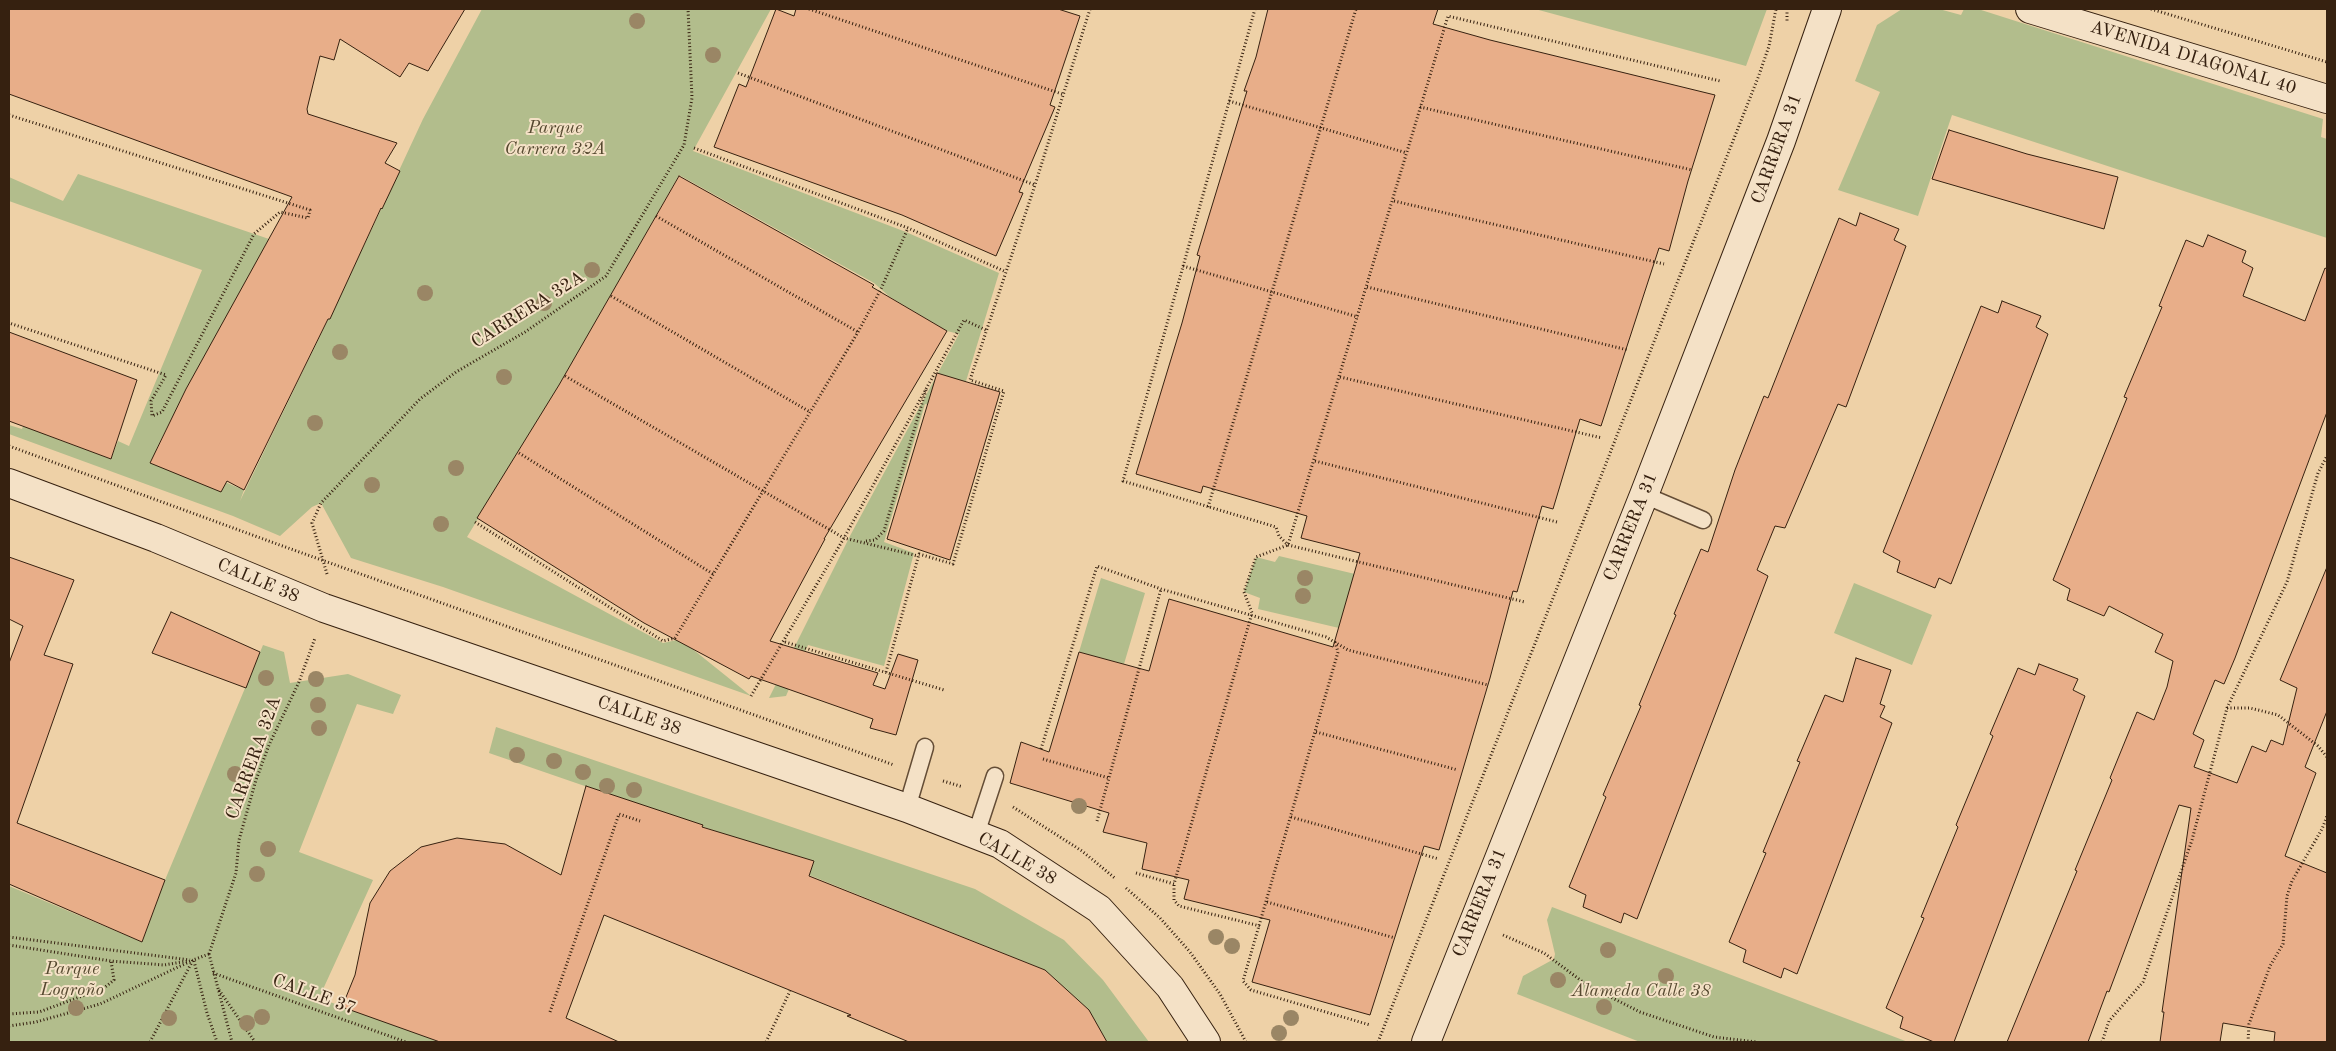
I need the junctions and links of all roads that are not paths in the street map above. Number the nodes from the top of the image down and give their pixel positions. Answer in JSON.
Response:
{"nodes":[{"id":1,"x":1828,"y":9,"type":"edge"},
{"id":2,"x":2030,"y":9,"type":"edge"},
{"id":3,"x":2327,"y":99,"type":"edge"},
{"id":4,"x":9,"y":483,"type":"edge"},
{"id":5,"x":1644,"y":495,"type":"junction"},
{"id":6,"x":1703,"y":520,"type":"dead end"},
{"id":7,"x":926,"y":746,"type":"dead end"},
{"id":8,"x":995,"y":776,"type":"dead end"},
{"id":9,"x":907,"y":808,"type":"junction"},
{"id":10,"x":976,"y":834,"type":"junction"},
{"id":11,"x":1206,"y":1042,"type":"edge"},
{"id":12,"x":1426,"y":1042,"type":"edge"}],
"edges":[{"from":1,"to":5,"type":"street","name":"CARRERA 31"},
{"from":2,"to":3,"type":"street","name":"AVENIDA DIAGONAL 40"},
{"from":4,"to":9,"type":"street","name":"CALLE 38"},
{"from":5,"to":6,"type":"lane"},
{"from":5,"to":12,"type":"street","name":"CARRERA 31"},
{"from":7,"to":9,"type":"lane"},
{"from":8,"to":10,"type":"lane"},
{"from":9,"to":10,"type":"street","name":"CALLE 38"},
{"from":10,"to":11,"type":"street","name":"CALLE 38"}]}
